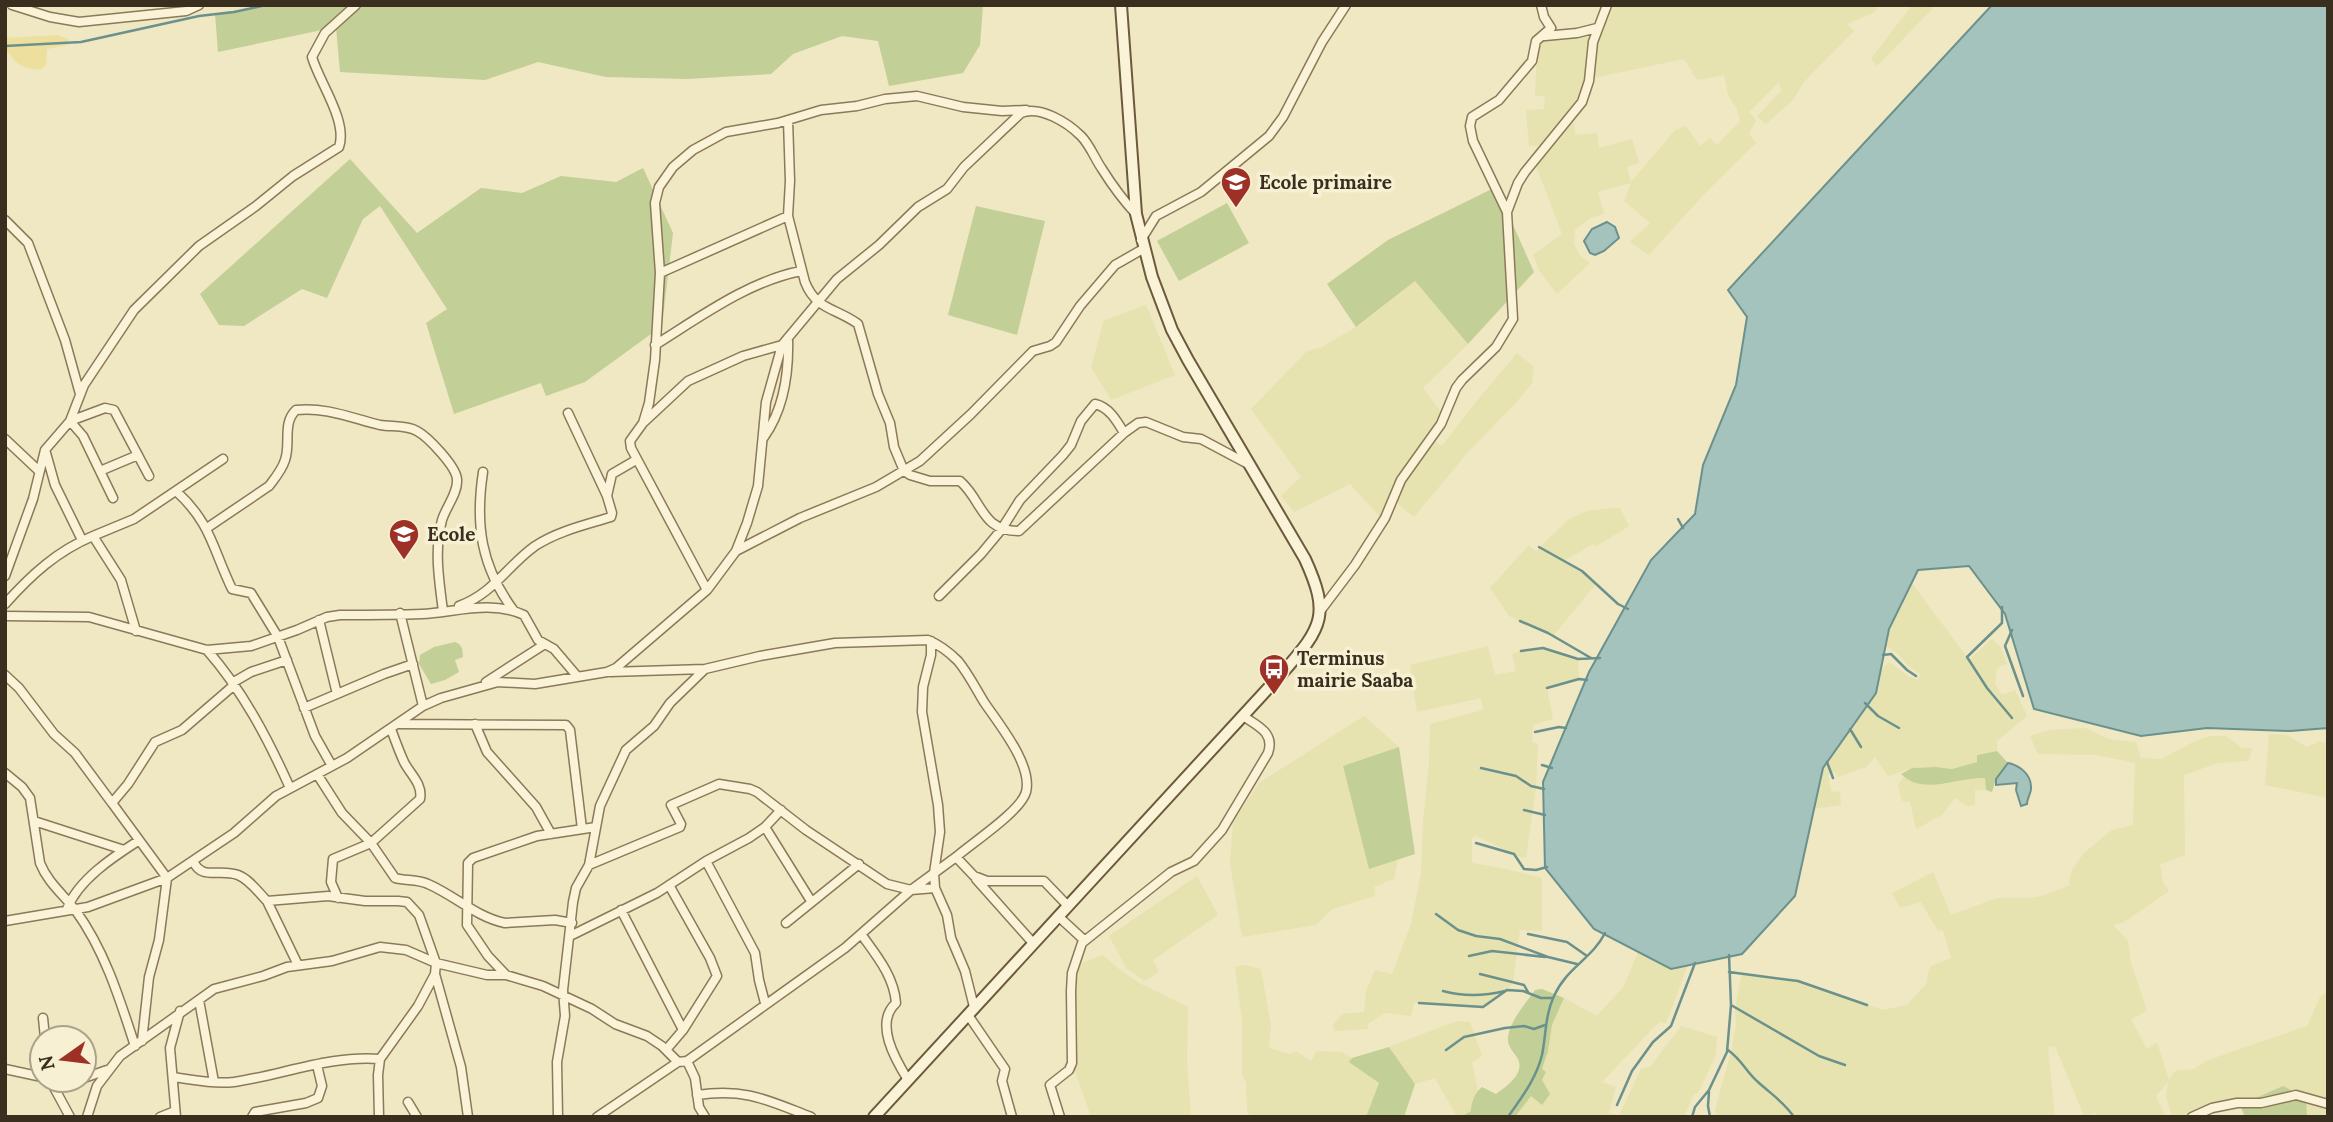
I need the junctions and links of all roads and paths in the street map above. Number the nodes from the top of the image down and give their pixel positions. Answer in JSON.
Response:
{"nodes":[{"id":1,"x":12,"y":5,"type":"edge"},
{"id":2,"x":200,"y":5,"type":"edge"},
{"id":3,"x":356,"y":5,"type":"edge"},
{"id":4,"x":1121,"y":5,"type":"edge"},
{"id":5,"x":1346,"y":5,"type":"edge"},
{"id":6,"x":1541,"y":5,"type":"edge"},
{"id":7,"x":1607,"y":5,"type":"edge"},
{"id":8,"x":1551,"y":28,"type":"junction"},
{"id":9,"x":1597,"y":28,"type":"junction"},
{"id":10,"x":1581,"y":32,"type":"junction"},
{"id":11,"x":1560,"y":33,"type":"junction"},
{"id":12,"x":1542,"y":36,"type":"junction"},
{"id":13,"x":1593,"y":43,"type":"junction"},
{"id":14,"x":1028,"y":110,"type":"junction"},
{"id":15,"x":788,"y":120,"type":"junction"},
{"id":16,"x":1507,"y":212,"type":"junction"},
{"id":17,"x":1136,"y":214,"type":"junction"},
{"id":18,"x":788,"y":216,"type":"junction"},
{"id":19,"x":5,"y":220,"type":"edge"},
{"id":20,"x":1142,"y":245,"type":"junction"},
{"id":21,"x":802,"y":271,"type":"junction"},
{"id":22,"x":660,"y":273,"type":"junction"},
{"id":23,"x":818,"y":302,"type":"junction"},
{"id":24,"x":785,"y":342,"type":"junction"},
{"id":25,"x":655,"y":345,"type":"junction"},
{"id":26,"x":80,"y":395,"type":"junction"},
{"id":27,"x":568,"y":413,"type":"dead end"},
{"id":28,"x":70,"y":421,"type":"junction"},
{"id":29,"x":643,"y":423,"type":"junction"},
{"id":30,"x":1124,"y":433,"type":"junction"},
{"id":31,"x":764,"y":437,"type":"junction"},
{"id":32,"x":5,"y":439,"type":"edge"},
{"id":33,"x":45,"y":450,"type":"junction"},
{"id":34,"x":138,"y":455,"type":"junction"},
{"id":35,"x":223,"y":459,"type":"dead end"},
{"id":36,"x":636,"y":460,"type":"junction"},
{"id":37,"x":1250,"y":466,"type":"junction"},
{"id":38,"x":39,"y":471,"type":"junction"},
{"id":39,"x":100,"y":471,"type":"junction"},
{"id":40,"x":904,"y":471,"type":"junction"},
{"id":41,"x":483,"y":472,"type":"dead end"},
{"id":42,"x":149,"y":476,"type":"dead end"},
{"id":43,"x":177,"y":492,"type":"junction"},
{"id":44,"x":607,"y":496,"type":"junction"},
{"id":45,"x":113,"y":498,"type":"dead end"},
{"id":46,"x":207,"y":528,"type":"junction"},
{"id":47,"x":1001,"y":530,"type":"junction"},
{"id":48,"x":93,"y":536,"type":"junction"},
{"id":49,"x":82,"y":541,"type":"junction"},
{"id":50,"x":736,"y":551,"type":"junction"},
{"id":51,"x":5,"y":576,"type":"edge"},
{"id":52,"x":495,"y":584,"type":"junction"},
{"id":53,"x":708,"y":590,"type":"junction"},
{"id":54,"x":939,"y":596,"type":"dead end"},
{"id":55,"x":5,"y":604,"type":"edge"},
{"id":56,"x":446,"y":610,"type":"junction"},
{"id":57,"x":1321,"y":610,"type":"junction"},
{"id":58,"x":514,"y":611,"type":"junction"},
{"id":59,"x":400,"y":613,"type":"junction"},
{"id":60,"x":5,"y":617,"type":"edge"},
{"id":61,"x":319,"y":620,"type":"junction"},
{"id":62,"x":136,"y":631,"type":"junction"},
{"id":63,"x":278,"y":637,"type":"junction"},
{"id":64,"x":931,"y":641,"type":"junction"},
{"id":65,"x":545,"y":644,"type":"junction"},
{"id":66,"x":207,"y":650,"type":"junction"},
{"id":67,"x":287,"y":660,"type":"junction"},
{"id":68,"x":413,"y":664,"type":"junction"},
{"id":69,"x":705,"y":669,"type":"junction"},
{"id":70,"x":607,"y":672,"type":"junction"},
{"id":71,"x":5,"y":675,"type":"edge"},
{"id":72,"x":577,"y":676,"type":"junction"},
{"id":73,"x":233,"y":684,"type":"junction"},
{"id":74,"x":481,"y":685,"type":"junction"},
{"id":75,"x":337,"y":694,"type":"junction"},
{"id":76,"x":423,"y":706,"type":"junction"},
{"id":77,"x":304,"y":708,"type":"junction"},
{"id":78,"x":1243,"y":716,"type":"junction"},
{"id":79,"x":475,"y":724,"type":"junction"},
{"id":80,"x":395,"y":727,"type":"junction"},
{"id":81,"x":332,"y":766,"type":"junction"},
{"id":82,"x":5,"y":773,"type":"edge"},
{"id":83,"x":317,"y":774,"type":"junction"},
{"id":84,"x":290,"y":788,"type":"junction"},
{"id":85,"x":112,"y":803,"type":"junction"},
{"id":86,"x":781,"y":810,"type":"junction"},
{"id":87,"x":34,"y":821,"type":"junction"},
{"id":88,"x":596,"y":827,"type":"junction"},
{"id":89,"x":765,"y":827,"type":"junction"},
{"id":90,"x":582,"y":829,"type":"junction"},
{"id":91,"x":551,"y":834,"type":"junction"},
{"id":92,"x":138,"y":841,"type":"junction"},
{"id":93,"x":371,"y":843,"type":"junction"},
{"id":94,"x":124,"y":850,"type":"junction"},
{"id":95,"x":956,"y":856,"type":"junction"},
{"id":96,"x":193,"y":861,"type":"junction"},
{"id":97,"x":706,"y":861,"type":"junction"},
{"id":98,"x":859,"y":864,"type":"junction"},
{"id":99,"x":589,"y":865,"type":"junction"},
{"id":100,"x":933,"y":873,"type":"junction"},
{"id":101,"x":974,"y":876,"type":"junction"},
{"id":102,"x":167,"y":878,"type":"junction"},
{"id":103,"x":670,"y":885,"type":"junction"},
{"id":104,"x":935,"y":888,"type":"junction"},
{"id":105,"x":911,"y":890,"type":"junction"},
{"id":106,"x":338,"y":898,"type":"junction"},
{"id":107,"x":267,"y":901,"type":"junction"},
{"id":108,"x":811,"y":901,"type":"junction"},
{"id":109,"x":467,"y":906,"type":"junction"},
{"id":110,"x":1068,"y":906,"type":"junction"},
{"id":111,"x":70,"y":908,"type":"junction"},
{"id":112,"x":621,"y":910,"type":"junction"},
{"id":113,"x":1058,"y":916,"type":"junction"},
{"id":114,"x":5,"y":921,"type":"edge"},
{"id":115,"x":572,"y":923,"type":"junction"},
{"id":116,"x":786,"y":923,"type":"dead end"},
{"id":117,"x":861,"y":934,"type":"junction"},
{"id":118,"x":570,"y":936,"type":"junction"},
{"id":119,"x":1083,"y":940,"type":"junction"},
{"id":120,"x":1034,"y":943,"type":"junction"},
{"id":121,"x":436,"y":963,"type":"junction"},
{"id":122,"x":298,"y":965,"type":"junction"},
{"id":123,"x":435,"y":974,"type":"junction"},
{"id":124,"x":506,"y":975,"type":"junction"},
{"id":125,"x":564,"y":998,"type":"junction"},
{"id":126,"x":200,"y":1000,"type":"junction"},
{"id":127,"x":765,"y":1003,"type":"junction"},
{"id":128,"x":180,"y":1011,"type":"junction"},
{"id":129,"x":971,"y":1011,"type":"junction"},
{"id":130,"x":43,"y":1018,"type":"dead end"},
{"id":131,"x":44,"y":1024,"type":"edge"},
{"id":132,"x":682,"y":1030,"type":"junction"},
{"id":133,"x":139,"y":1043,"type":"junction"},
{"id":134,"x":666,"y":1050,"type":"junction"},
{"id":135,"x":380,"y":1059,"type":"junction"},
{"id":136,"x":682,"y":1061,"type":"junction"},
{"id":137,"x":317,"y":1065,"type":"junction"},
{"id":138,"x":5,"y":1069,"type":"edge"},
{"id":139,"x":107,"y":1070,"type":"junction"},
{"id":140,"x":98,"y":1073,"type":"edge"},
{"id":141,"x":28,"y":1074,"type":"edge"},
{"id":142,"x":173,"y":1077,"type":"junction"},
{"id":143,"x":908,"y":1080,"type":"junction"},
{"id":144,"x":214,"y":1082,"type":"junction"},
{"id":145,"x":58,"y":1094,"type":"edge"},
{"id":146,"x":697,"y":1095,"type":"junction"},
{"id":147,"x":408,"y":1102,"type":"dead end"},
{"id":148,"x":2328,"y":1104,"type":"edge"},
{"id":149,"x":175,"y":1114,"type":"edge"},
{"id":150,"x":70,"y":1117,"type":"edge"},
{"id":151,"x":87,"y":1117,"type":"edge"},
{"id":152,"x":160,"y":1117,"type":"edge"},
{"id":153,"x":252,"y":1117,"type":"edge"},
{"id":154,"x":379,"y":1117,"type":"edge"},
{"id":155,"x":417,"y":1117,"type":"edge"},
{"id":156,"x":468,"y":1117,"type":"edge"},
{"id":157,"x":558,"y":1117,"type":"edge"},
{"id":158,"x":597,"y":1117,"type":"edge"},
{"id":159,"x":705,"y":1117,"type":"edge"},
{"id":160,"x":811,"y":1117,"type":"edge"},
{"id":161,"x":874,"y":1117,"type":"edge"},
{"id":162,"x":1012,"y":1117,"type":"edge"},
{"id":163,"x":1060,"y":1117,"type":"edge"},
{"id":164,"x":2192,"y":1117,"type":"edge"}],
"edges":[{"from":1,"to":2,"type":"street"},
{"from":3,"to":26,"type":"street"},
{"from":4,"to":17,"type":"street"},
{"from":5,"to":20,"type":"street"},
{"from":6,"to":8,"type":"street"},
{"from":7,"to":9,"type":"street"},
{"from":8,"to":11,"type":"street"},
{"from":8,"to":12,"type":"street"},
{"from":9,"to":10,"type":"street"},
{"from":9,"to":13,"type":"street"},
{"from":10,"to":11,"type":"street"},
{"from":10,"to":13,"type":"street"},
{"from":11,"to":12,"type":"street"},
{"from":12,"to":16,"type":"street"},
{"from":13,"to":16,"type":"street"},
{"from":14,"to":15,"type":"street"},
{"from":14,"to":17,"type":"street"},
{"from":14,"to":23,"type":"street"},
{"from":15,"to":18,"type":"street"},
{"from":15,"to":22,"type":"street"},
{"from":16,"to":57,"type":"street"},
{"from":17,"to":20,"type":"street"},
{"from":18,"to":21,"type":"street"},
{"from":18,"to":22,"type":"street"},
{"from":19,"to":26,"type":"street"},
{"from":20,"to":37,"type":"street"},
{"from":20,"to":40,"type":"street"},
{"from":21,"to":23,"type":"street"},
{"from":21,"to":25,"type":"street"},
{"from":22,"to":25,"type":"street"},
{"from":23,"to":24,"type":"street"},
{"from":23,"to":40,"type":"street"},
{"from":24,"to":29,"type":"street"},
{"from":24,"to":31,"type":"street"},
{"from":24,"to":31,"type":"street"},
{"from":25,"to":29,"type":"street"},
{"from":26,"to":28,"type":"street"},
{"from":27,"to":44,"type":"street"},
{"from":28,"to":33,"type":"street"},
{"from":28,"to":34,"type":"street"},
{"from":28,"to":39,"type":"street"},
{"from":29,"to":36,"type":"street"},
{"from":30,"to":37,"type":"street"},
{"from":30,"to":47,"type":"street"},
{"from":30,"to":47,"type":"street"},
{"from":31,"to":50,"type":"street"},
{"from":32,"to":38,"type":"street"},
{"from":33,"to":38,"type":"street"},
{"from":33,"to":49,"type":"street"},
{"from":34,"to":39,"type":"street"},
{"from":34,"to":42,"type":"street"},
{"from":35,"to":43,"type":"street"},
{"from":36,"to":44,"type":"street"},
{"from":36,"to":53,"type":"street"},
{"from":37,"to":57,"type":"street"},
{"from":38,"to":51,"type":"street"},
{"from":39,"to":45,"type":"street"},
{"from":40,"to":47,"type":"street"},
{"from":40,"to":50,"type":"street"},
{"from":41,"to":52,"type":"street"},
{"from":43,"to":46,"type":"street"},
{"from":43,"to":48,"type":"street"},
{"from":44,"to":52,"type":"street"},
{"from":46,"to":56,"type":"street"},
{"from":46,"to":63,"type":"street"},
{"from":47,"to":54,"type":"street"},
{"from":48,"to":49,"type":"street"},
{"from":48,"to":62,"type":"street"},
{"from":49,"to":55,"type":"street"},
{"from":50,"to":53,"type":"street"},
{"from":52,"to":56,"type":"street"},
{"from":52,"to":58,"type":"street"},
{"from":53,"to":70,"type":"street"},
{"from":56,"to":58,"type":"street"},
{"from":56,"to":59,"type":"street"},
{"from":57,"to":78,"type":"street"},
{"from":58,"to":65,"type":"street"},
{"from":59,"to":61,"type":"street"},
{"from":59,"to":68,"type":"street"},
{"from":60,"to":62,"type":"street"},
{"from":61,"to":63,"type":"street"},
{"from":61,"to":75,"type":"street"},
{"from":62,"to":66,"type":"street"},
{"from":63,"to":66,"type":"street"},
{"from":63,"to":67,"type":"street"},
{"from":64,"to":69,"type":"street"},
{"from":64,"to":95,"type":"street"},
{"from":64,"to":100,"type":"street"},
{"from":65,"to":72,"type":"street"},
{"from":65,"to":74,"type":"street"},
{"from":66,"to":73,"type":"street"},
{"from":67,"to":73,"type":"street"},
{"from":67,"to":77,"type":"street"},
{"from":68,"to":75,"type":"street"},
{"from":68,"to":76,"type":"street"},
{"from":69,"to":70,"type":"street"},
{"from":69,"to":88,"type":"street"},
{"from":70,"to":72,"type":"street"},
{"from":71,"to":85,"type":"street"},
{"from":72,"to":74,"type":"street"},
{"from":73,"to":84,"type":"street"},
{"from":73,"to":85,"type":"street"},
{"from":74,"to":76,"type":"street"},
{"from":75,"to":77,"type":"street"},
{"from":76,"to":80,"type":"street"},
{"from":77,"to":81,"type":"street"},
{"from":78,"to":110,"type":"street"},
{"from":78,"to":119,"type":"street"},
{"from":79,"to":80,"type":"street"},
{"from":79,"to":90,"type":"street"},
{"from":79,"to":91,"type":"street"},
{"from":80,"to":81,"type":"street"},
{"from":80,"to":93,"type":"street"},
{"from":81,"to":83,"type":"street"},
{"from":82,"to":87,"type":"street"},
{"from":83,"to":84,"type":"street"},
{"from":83,"to":93,"type":"street"},
{"from":84,"to":96,"type":"street"},
{"from":85,"to":92,"type":"street"},
{"from":86,"to":89,"type":"street"},
{"from":86,"to":98,"type":"street"},
{"from":86,"to":99,"type":"street"},
{"from":87,"to":94,"type":"street"},
{"from":87,"to":111,"type":"street"},
{"from":88,"to":90,"type":"street"},
{"from":88,"to":99,"type":"street"},
{"from":89,"to":97,"type":"street"},
{"from":89,"to":108,"type":"street"},
{"from":90,"to":91,"type":"street"},
{"from":91,"to":109,"type":"street"},
{"from":92,"to":94,"type":"street"},
{"from":92,"to":102,"type":"street"},
{"from":93,"to":106,"type":"street"},
{"from":93,"to":109,"type":"street"},
{"from":94,"to":111,"type":"street"},
{"from":95,"to":100,"type":"street"},
{"from":95,"to":101,"type":"street"},
{"from":96,"to":102,"type":"street"},
{"from":96,"to":107,"type":"street"},
{"from":97,"to":103,"type":"street"},
{"from":97,"to":127,"type":"street"},
{"from":98,"to":105,"type":"street"},
{"from":98,"to":108,"type":"street"},
{"from":99,"to":115,"type":"street"},
{"from":100,"to":104,"type":"street"},
{"from":100,"to":105,"type":"street"},
{"from":101,"to":110,"type":"street"},
{"from":101,"to":120,"type":"street"},
{"from":102,"to":111,"type":"street"},
{"from":102,"to":133,"type":"street"},
{"from":103,"to":112,"type":"street"},
{"from":103,"to":132,"type":"street"},
{"from":104,"to":105,"type":"street"},
{"from":104,"to":129,"type":"street"},
{"from":105,"to":117,"type":"street"},
{"from":106,"to":107,"type":"street"},
{"from":106,"to":121,"type":"street"},
{"from":107,"to":122,"type":"street"},
{"from":108,"to":116,"type":"street"},
{"from":109,"to":115,"type":"street"},
{"from":109,"to":124,"type":"street"},
{"from":110,"to":113,"type":"street"},
{"from":111,"to":114,"type":"street"},
{"from":111,"to":133,"type":"street"},
{"from":112,"to":118,"type":"street"},
{"from":112,"to":132,"type":"street"},
{"from":113,"to":119,"type":"street"},
{"from":113,"to":120,"type":"street"},
{"from":115,"to":118,"type":"street"},
{"from":117,"to":127,"type":"street"},
{"from":117,"to":143,"type":"street"},
{"from":118,"to":125,"type":"street"},
{"from":119,"to":163,"type":"street"},
{"from":120,"to":129,"type":"street"},
{"from":121,"to":122,"type":"street"},
{"from":121,"to":123,"type":"street"},
{"from":121,"to":124,"type":"street"},
{"from":122,"to":126,"type":"street"},
{"from":123,"to":135,"type":"street"},
{"from":123,"to":156,"type":"street"},
{"from":124,"to":125,"type":"street"},
{"from":125,"to":134,"type":"street"},
{"from":125,"to":157,"type":"street"},
{"from":126,"to":128,"type":"street"},
{"from":126,"to":144,"type":"street"},
{"from":127,"to":136,"type":"street"},
{"from":128,"to":133,"type":"street"},
{"from":128,"to":142,"type":"street"},
{"from":129,"to":143,"type":"street"},
{"from":129,"to":162,"type":"street"},
{"from":130,"to":131,"type":"street"},
{"from":132,"to":134,"type":"street"},
{"from":133,"to":139,"type":"street"},
{"from":134,"to":136,"type":"street"},
{"from":135,"to":137,"type":"street"},
{"from":135,"to":154,"type":"street"},
{"from":136,"to":146,"type":"street"},
{"from":136,"to":158,"type":"street"},
{"from":137,"to":144,"type":"street"},
{"from":137,"to":153,"type":"street"},
{"from":138,"to":141,"type":"street"},
{"from":139,"to":140,"type":"street"},
{"from":139,"to":151,"type":"street"},
{"from":142,"to":144,"type":"street"},
{"from":142,"to":149,"type":"street"},
{"from":143,"to":161,"type":"street"},
{"from":145,"to":150,"type":"street"},
{"from":146,"to":159,"type":"street"},
{"from":146,"to":160,"type":"street"},
{"from":147,"to":155,"type":"street"},
{"from":148,"to":164,"type":"street"},
{"from":149,"to":152,"type":"street"}]}
